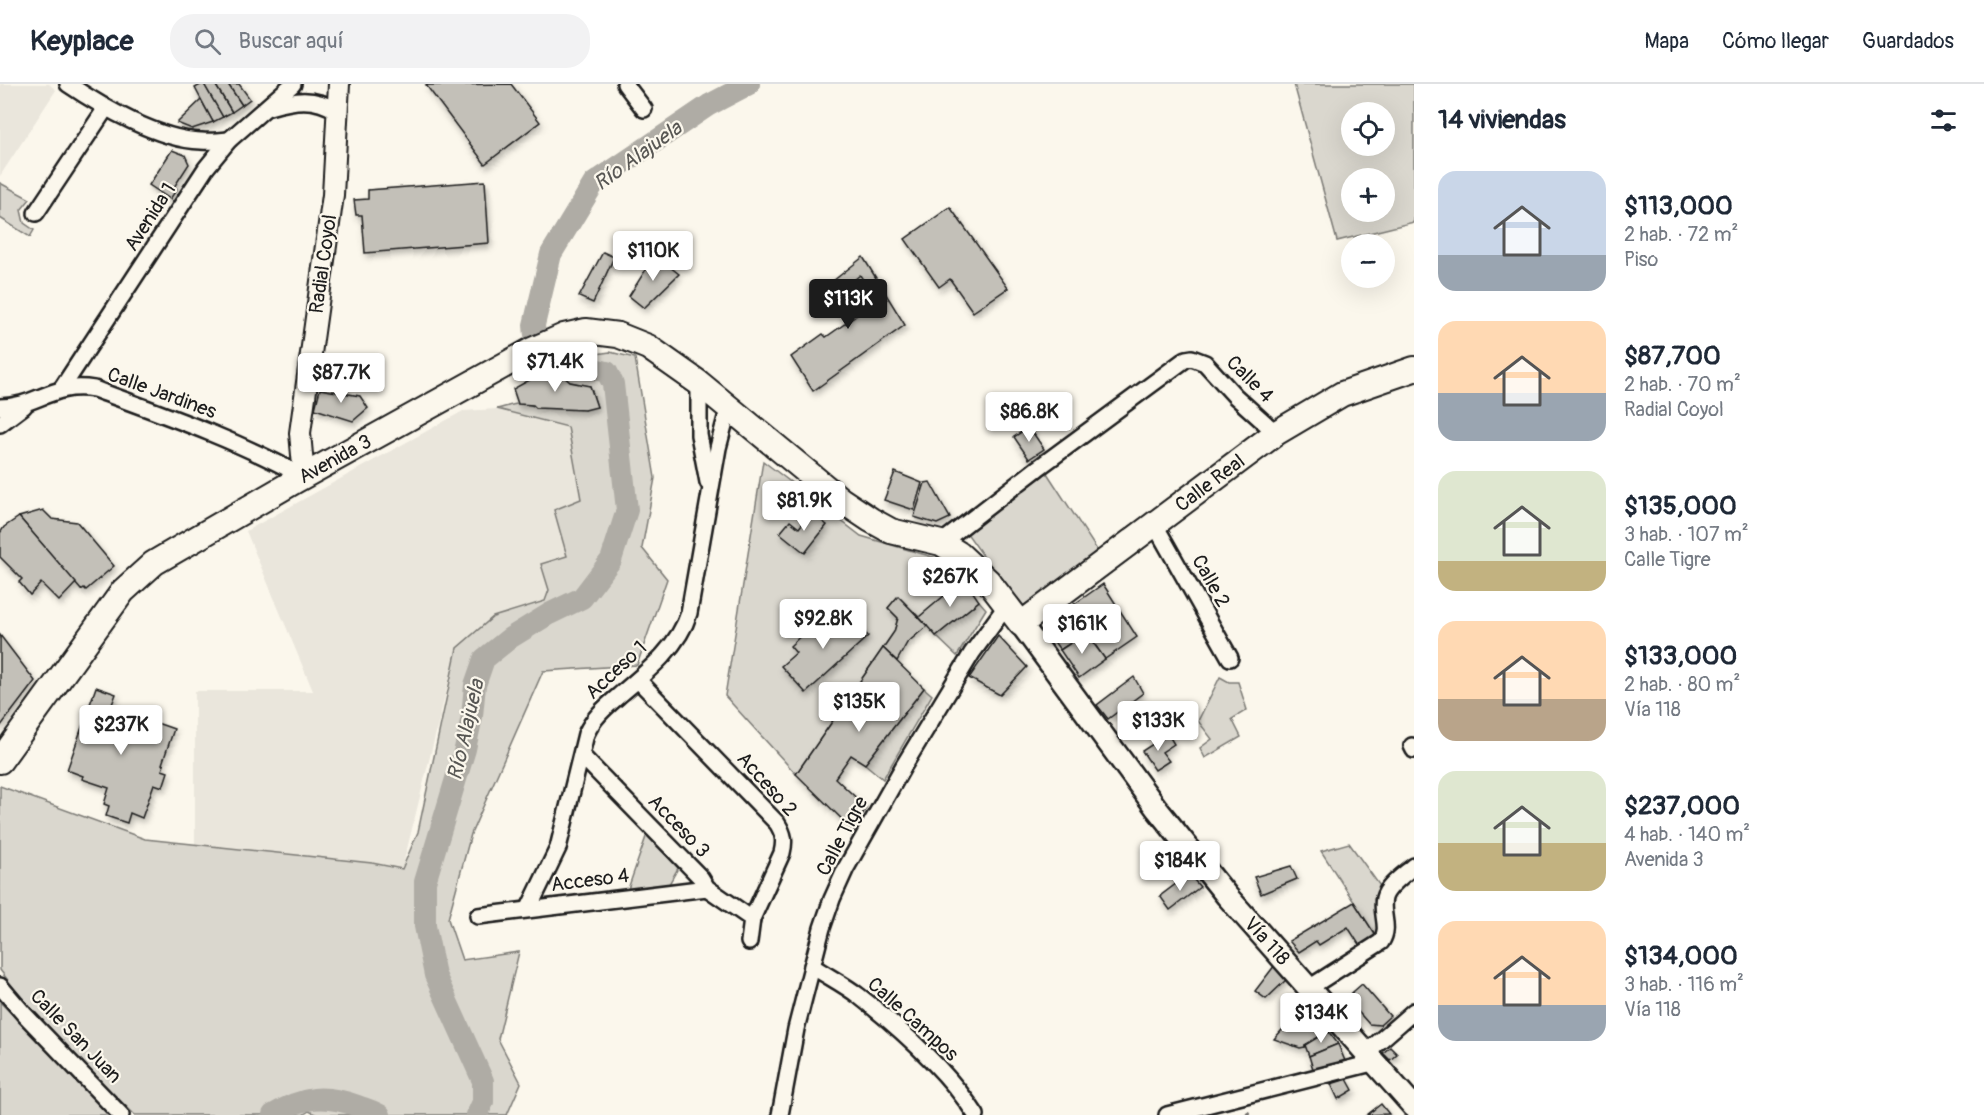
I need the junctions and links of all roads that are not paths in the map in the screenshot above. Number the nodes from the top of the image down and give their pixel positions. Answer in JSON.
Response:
{"nodes":[{"id":1,"x":68,"y":84,"type":"edge"},
{"id":2,"x":293,"y":84,"type":"edge"},
{"id":3,"x":625,"y":84,"type":"edge"},
{"id":4,"x":339,"y":85,"type":"edge"},
{"id":5,"x":266,"y":107,"type":"junction"},
{"id":6,"x":106,"y":108,"type":"junction"},
{"id":7,"x":644,"y":110,"type":"dead end"},
{"id":8,"x":337,"y":111,"type":"junction"},
{"id":9,"x":229,"y":140,"type":"junction"},
{"id":10,"x":36,"y":213,"type":"dead end"},
{"id":11,"x":1414,"y":369,"type":"edge"},
{"id":12,"x":699,"y":383,"type":"junction"},
{"id":13,"x":62,"y":388,"type":"junction"},
{"id":14,"x":34,"y":399,"type":"junction"},
{"id":15,"x":729,"y":406,"type":"junction"},
{"id":16,"x":0,"y":407,"type":"edge"},
{"id":17,"x":0,"y":424,"type":"edge"},
{"id":18,"x":1276,"y":433,"type":"junction"},
{"id":19,"x":304,"y":477,"type":"junction"},
{"id":20,"x":710,"y":494,"type":"junction"},
{"id":21,"x":1155,"y":525,"type":"junction"},
{"id":22,"x":940,"y":543,"type":"junction"},
{"id":23,"x":1007,"y":605,"type":"junction"},
{"id":24,"x":1021,"y":624,"type":"junction"},
{"id":25,"x":1230,"y":658,"type":"dead end"},
{"id":26,"x":638,"y":680,"type":"junction"},
{"id":27,"x":582,"y":756,"type":"junction"},
{"id":28,"x":0,"y":761,"type":"edge"},
{"id":29,"x":1414,"y":866,"type":"edge"},
{"id":30,"x":707,"y":888,"type":"junction"},
{"id":31,"x":529,"y":908,"type":"junction"},
{"id":32,"x":478,"y":916,"type":"dead end"},
{"id":33,"x":752,"y":919,"type":"junction"},
{"id":34,"x":749,"y":942,"type":"dead end"},
{"id":35,"x":812,"y":966,"type":"junction"},
{"id":36,"x":0,"y":986,"type":"edge"},
{"id":37,"x":1309,"y":988,"type":"junction"},
{"id":38,"x":1414,"y":1011,"type":"edge"},
{"id":39,"x":1372,"y":1057,"type":"junction"},
{"id":40,"x":1414,"y":1107,"type":"edge"},
{"id":41,"x":121,"y":1115,"type":"edge"},
{"id":42,"x":780,"y":1115,"type":"edge"},
{"id":43,"x":976,"y":1115,"type":"edge"},
{"id":44,"x":1167,"y":1115,"type":"edge"}],
"edges":[{"from":1,"to":6,"type":"street"},
{"from":2,"to":5,"type":"street","name":"Avenida 1"},
{"from":3,"to":7,"type":"street"},
{"from":4,"to":8,"type":"street","name":"Radial Coyol"},
{"from":5,"to":8,"type":"street"},
{"from":5,"to":9,"type":"street","name":"Avenida 1"},
{"from":6,"to":9,"type":"street"},
{"from":6,"to":10,"type":"street"},
{"from":8,"to":19,"type":"street","name":"Radial Coyol"},
{"from":9,"to":13,"type":"street","name":"Avenida 1"},
{"from":11,"to":18,"type":"main road","name":"Calle Real"},
{"from":12,"to":15,"type":"main road","name":"Avenida 3"},
{"from":12,"to":19,"type":"main road","name":"Avenida 3"},
{"from":12,"to":20,"type":"street","name":"Acceso 1"},
{"from":13,"to":14,"type":"street","name":"Calle Jardines"},
{"from":13,"to":19,"type":"street","name":"Calle Jardines"},
{"from":14,"to":16,"type":"street","name":"Calle Jardines"},
{"from":14,"to":17,"type":"street"},
{"from":15,"to":20,"type":"street","name":"Acceso 1"},
{"from":15,"to":22,"type":"main road","name":"Avenida 3"},
{"from":18,"to":21,"type":"main road","name":"Calle Real"},
{"from":18,"to":22,"type":"street","name":"Calle 4"},
{"from":19,"to":28,"type":"main road","name":"Avenida 3"},
{"from":20,"to":26,"type":"street","name":"Acceso 1"},
{"from":21,"to":24,"type":"main road","name":"Calle Real"},
{"from":21,"to":25,"type":"street","name":"Calle 2"},
{"from":22,"to":23,"type":"main road","name":"Avenida 3"},
{"from":23,"to":24,"type":"main road","name":"Avenida 3"},
{"from":23,"to":35,"type":"street","name":"Calle Tigre"},
{"from":24,"to":37,"type":"main road","name":"Vía 118"},
{"from":26,"to":27,"type":"street","name":"Acceso 1"},
{"from":26,"to":33,"type":"street","name":"Acceso 2"},
{"from":27,"to":30,"type":"street","name":"Acceso 3"},
{"from":27,"to":31,"type":"street","name":"Acceso 1"},
{"from":29,"to":37,"type":"street"},
{"from":30,"to":31,"type":"street","name":"Acceso 4"},
{"from":30,"to":33,"type":"street","name":"Acceso 3"},
{"from":31,"to":32,"type":"street","name":"Acceso 4"},
{"from":33,"to":34,"type":"street","name":"Acceso 2"},
{"from":35,"to":42,"type":"street","name":"Calle Tigre"},
{"from":35,"to":43,"type":"street","name":"Calle Campos"},
{"from":36,"to":41,"type":"street","name":"Calle San Juan"},
{"from":37,"to":39,"type":"main road","name":"Vía 118"},
{"from":38,"to":39,"type":"street"},
{"from":39,"to":40,"type":"main road","name":"Vía 118"},
{"from":39,"to":44,"type":"street"}]}
